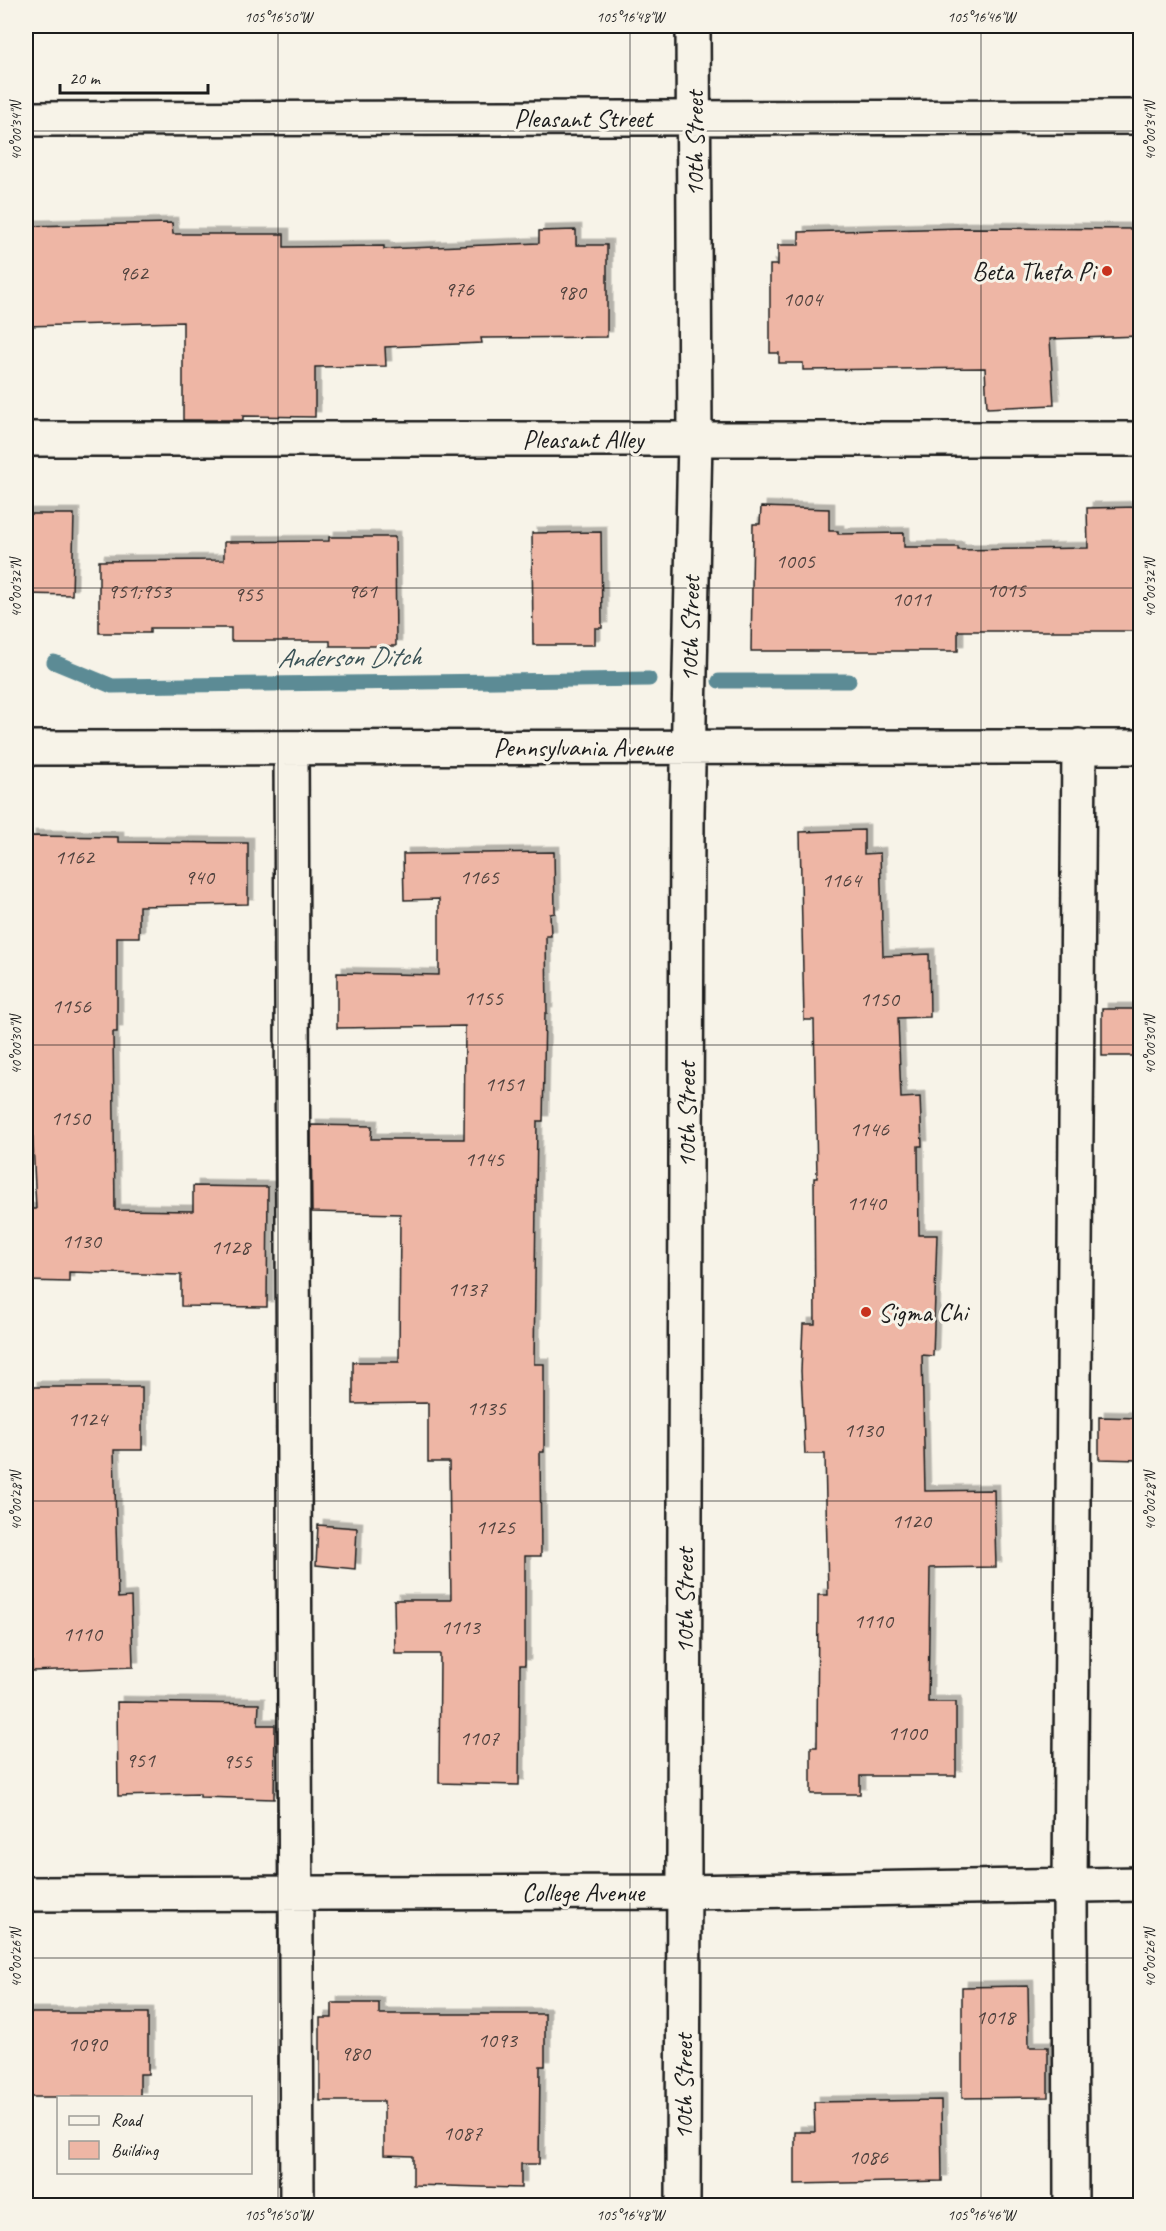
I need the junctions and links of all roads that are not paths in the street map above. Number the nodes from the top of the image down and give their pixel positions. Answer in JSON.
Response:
{"nodes":[{"id":1,"x":693,"y":26,"type":"edge"},
{"id":2,"x":694,"y":117,"type":"junction"},
{"id":3,"x":1140,"y":117,"type":"edge"},
{"id":4,"x":26,"y":119,"type":"edge"},
{"id":5,"x":26,"y":439,"type":"edge"},
{"id":6,"x":695,"y":439,"type":"junction"},
{"id":7,"x":1140,"y":439,"type":"edge"},
{"id":8,"x":688,"y":746,"type":"junction"},
{"id":9,"x":1079,"y":746,"type":"junction"},
{"id":10,"x":1140,"y":747,"type":"edge"},
{"id":11,"x":26,"y":748,"type":"edge"},
{"id":12,"x":291,"y":748,"type":"junction"},
{"id":13,"x":1070,"y":1884,"type":"junction"},
{"id":14,"x":1140,"y":1884,"type":"edge"},
{"id":15,"x":683,"y":1892,"type":"junction"},
{"id":16,"x":295,"y":1893,"type":"junction"},
{"id":17,"x":26,"y":1894,"type":"edge"},
{"id":18,"x":297,"y":2205,"type":"edge"},
{"id":19,"x":683,"y":2205,"type":"edge"},
{"id":20,"x":1071,"y":2205,"type":"edge"}],
"edges":[{"from":1,"to":2,"type":"street","name":"10th Street"},
{"from":2,"to":3,"type":"street","name":"Pleasant Street"},
{"from":2,"to":4,"type":"street","name":"Pleasant Street"},
{"from":2,"to":6,"type":"street","name":"10th Street"},
{"from":5,"to":6,"type":"street","name":"Pleasant Alley"},
{"from":6,"to":7,"type":"street","name":"Pleasant Alley"},
{"from":6,"to":8,"type":"street","name":"10th Street"},
{"from":8,"to":9,"type":"street","name":"Pennsylvania Avenue"},
{"from":8,"to":12,"type":"street","name":"Pennsylvania Avenue"},
{"from":8,"to":15,"type":"street","name":"10th Street"},
{"from":9,"to":10,"type":"street","name":"Pennsylvania Avenue"},
{"from":9,"to":13,"type":"street"},
{"from":11,"to":12,"type":"street","name":"Pennsylvania Avenue"},
{"from":12,"to":16,"type":"street"},
{"from":13,"to":14,"type":"street","name":"College Avenue"},
{"from":13,"to":15,"type":"street","name":"College Avenue"},
{"from":13,"to":20,"type":"street"},
{"from":15,"to":16,"type":"street","name":"College Avenue"},
{"from":15,"to":19,"type":"street","name":"10th Street"},
{"from":16,"to":17,"type":"street","name":"College Avenue"},
{"from":16,"to":18,"type":"street"}]}
